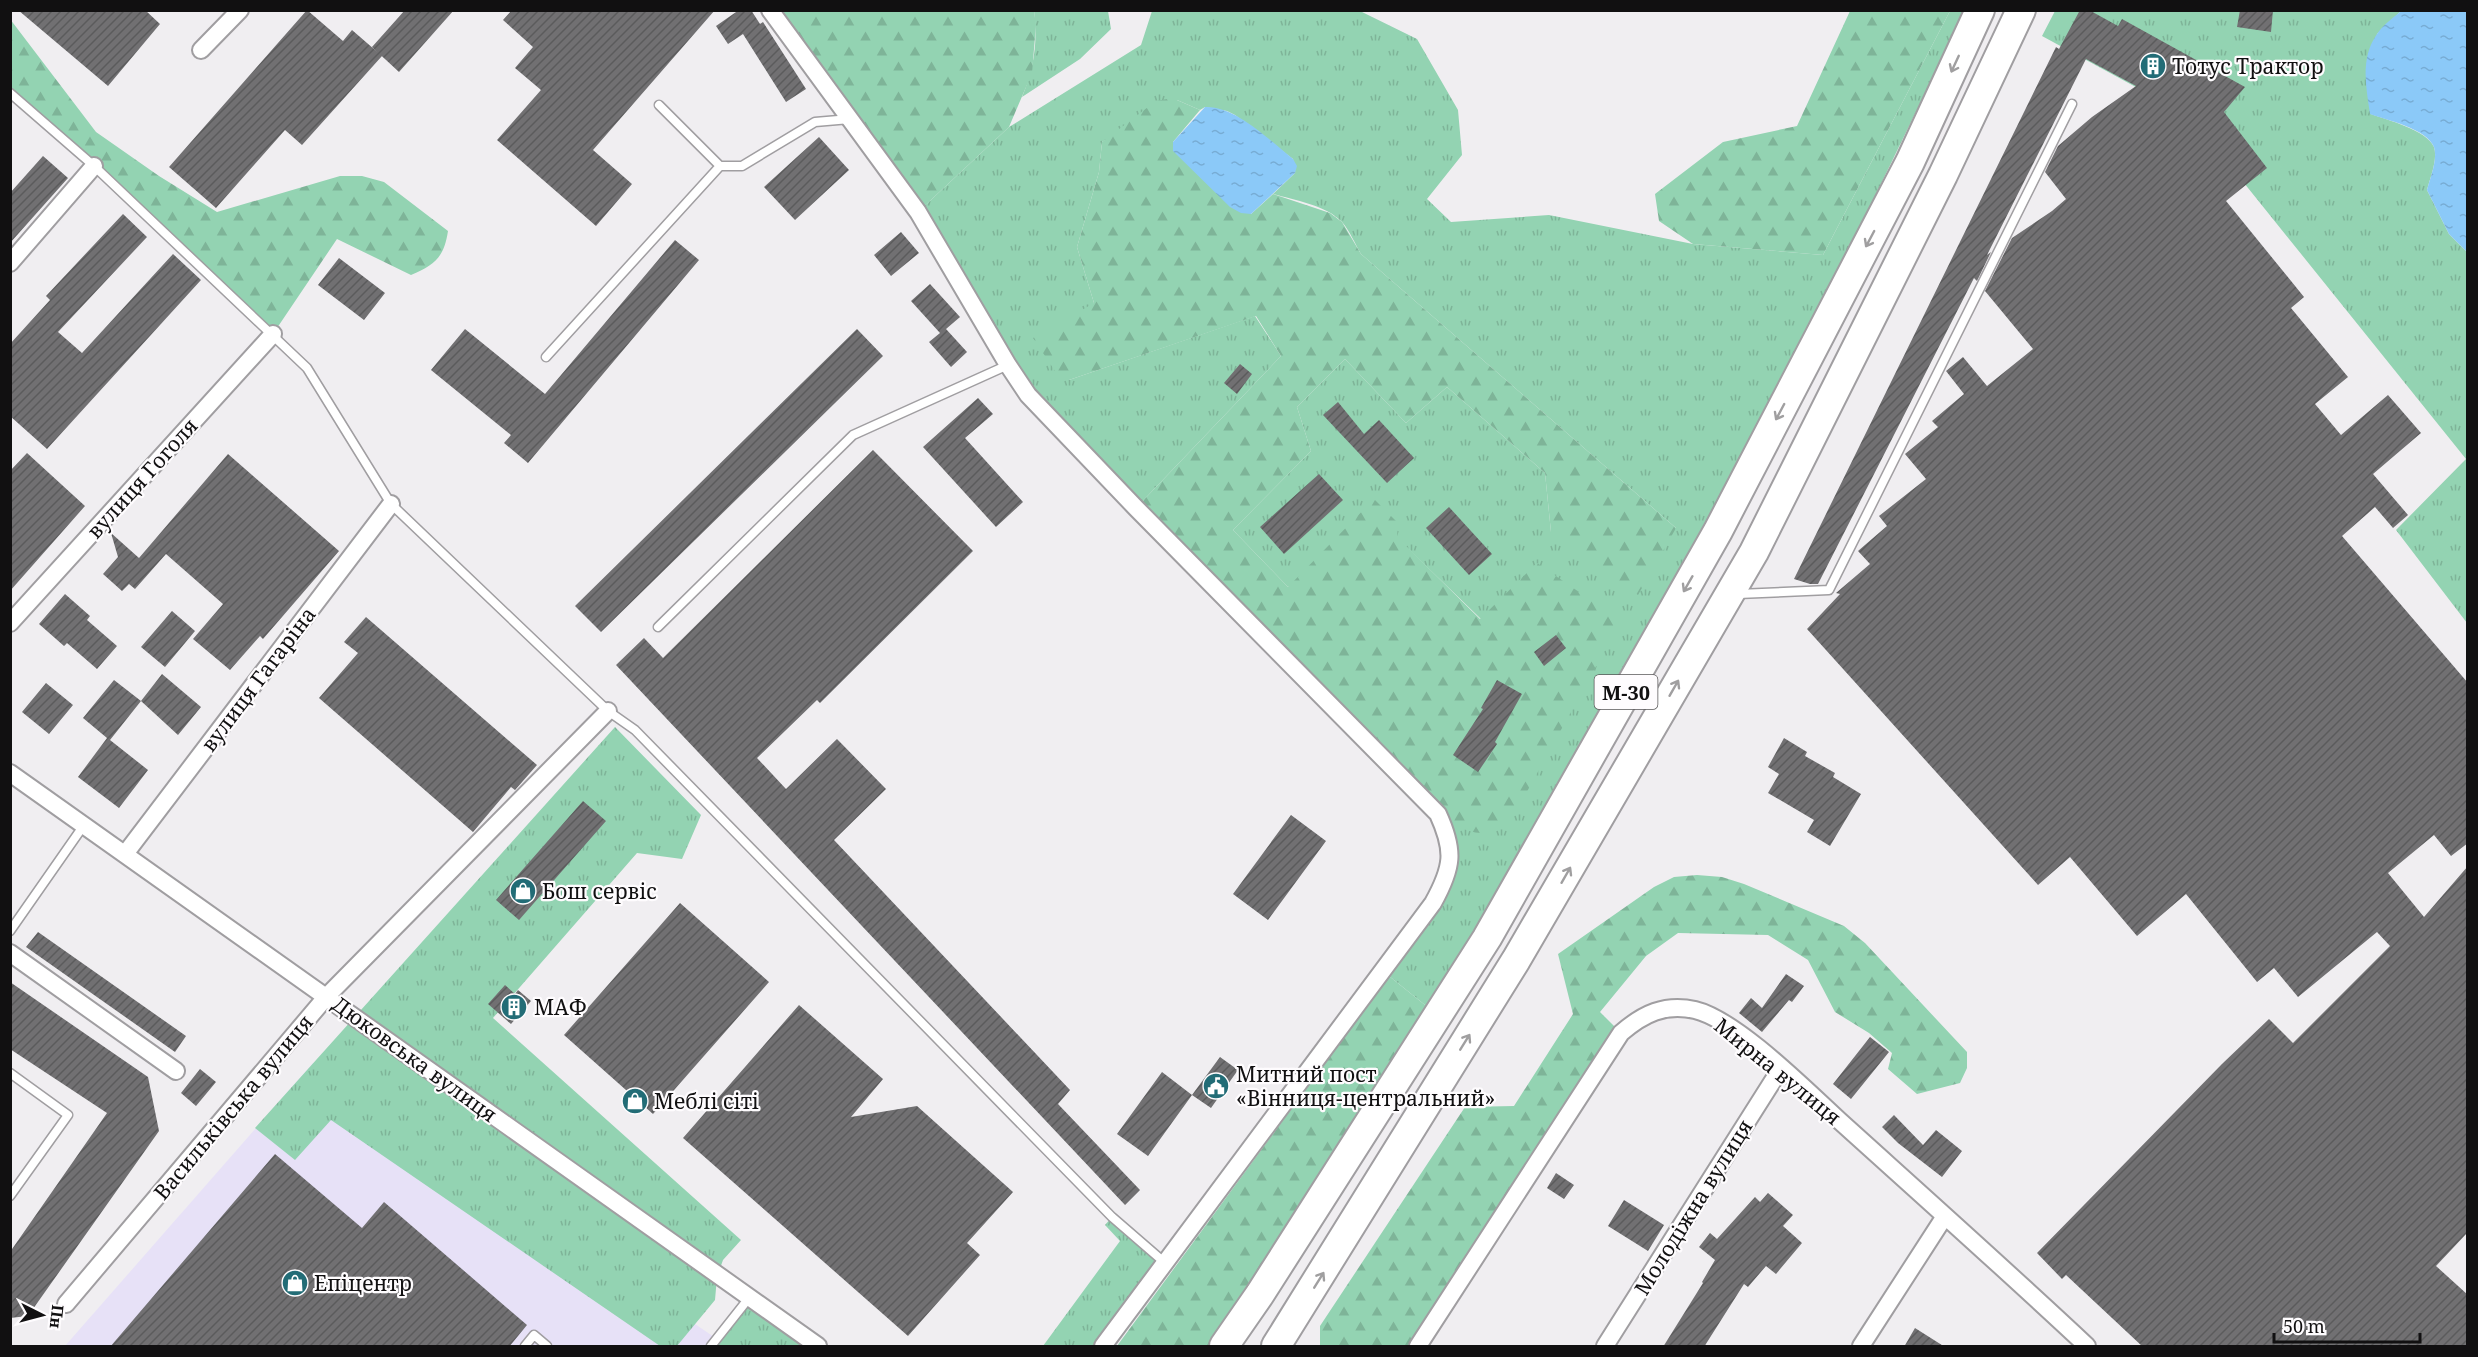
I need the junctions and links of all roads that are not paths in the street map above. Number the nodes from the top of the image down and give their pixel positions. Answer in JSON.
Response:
{"nodes":[{"id":1,"x":240,"y":10,"type":"edge"},
{"id":2,"x":770,"y":10,"type":"edge"},
{"id":3,"x":1980,"y":10,"type":"edge"},
{"id":4,"x":2021,"y":10,"type":"edge"},
{"id":5,"x":201,"y":50,"type":"dead end"},
{"id":6,"x":10,"y":93,"type":"edge"},
{"id":7,"x":2072,"y":104,"type":"dead end"},
{"id":8,"x":658,"y":105,"type":"dead end"},
{"id":9,"x":850,"y":119,"type":"junction"},
{"id":10,"x":94,"y":166,"type":"junction"},
{"id":11,"x":720,"y":166,"type":"junction"},
{"id":12,"x":10,"y":263,"type":"edge"},
{"id":13,"x":273,"y":334,"type":"junction"},
{"id":14,"x":546,"y":357,"type":"dead end"},
{"id":15,"x":1008,"y":366,"type":"junction"},
{"id":16,"x":391,"y":504,"type":"junction"},
{"id":17,"x":1728,"y":594,"type":"junction"},
{"id":18,"x":10,"y":623,"type":"edge"},
{"id":19,"x":658,"y":627,"type":"dead end"},
{"id":20,"x":608,"y":711,"type":"junction"},
{"id":21,"x":10,"y":773,"type":"edge"},
{"id":22,"x":84,"y":825,"type":"junction"},
{"id":23,"x":125,"y":854,"type":"junction"},
{"id":24,"x":10,"y":931,"type":"edge"},
{"id":25,"x":10,"y":952,"type":"edge"},
{"id":26,"x":327,"y":996,"type":"junction"},
{"id":27,"x":1781,"y":1068,"type":"junction"},
{"id":28,"x":176,"y":1071,"type":"dead end"},
{"id":29,"x":10,"y":1073,"type":"edge"},
{"id":30,"x":10,"y":1196,"type":"edge"},
{"id":31,"x":1945,"y":1216,"type":"junction"},
{"id":32,"x":1164,"y":1262,"type":"junction"},
{"id":33,"x":749,"y":1299,"type":"junction"},
{"id":34,"x":66,"y":1304,"type":"dead end"},
{"id":35,"x":1290,"y":1334,"type":"edge"},
{"id":36,"x":525,"y":1347,"type":"edge"},
{"id":37,"x":548,"y":1347,"type":"edge"},
{"id":38,"x":711,"y":1347,"type":"edge"},
{"id":39,"x":819,"y":1347,"type":"edge"},
{"id":40,"x":1103,"y":1347,"type":"edge"},
{"id":41,"x":1224,"y":1347,"type":"edge"},
{"id":42,"x":1276,"y":1347,"type":"edge"},
{"id":43,"x":1418,"y":1347,"type":"edge"},
{"id":44,"x":1605,"y":1347,"type":"edge"},
{"id":45,"x":1861,"y":1347,"type":"edge"},
{"id":46,"x":2088,"y":1347,"type":"edge"}],
"edges":[{"from":1,"to":5,"type":"street"},
{"from":2,"to":9,"type":"street"},
{"from":3,"to":41,"type":"highway","number":"М-30","one_way":true},
{"from":4,"to":17,"type":"highway","number":"М-30"},
{"from":6,"to":10,"type":"lane"},
{"from":7,"to":17,"type":"lane"},
{"from":8,"to":11,"type":"lane"},
{"from":9,"to":11,"type":"lane"},
{"from":9,"to":15,"type":"street"},
{"from":10,"to":12,"type":"street"},
{"from":10,"to":13,"type":"lane"},
{"from":11,"to":14,"type":"lane"},
{"from":13,"to":16,"type":"lane"},
{"from":13,"to":18,"type":"street","name":"вулиця Гоголя"},
{"from":15,"to":19,"type":"lane"},
{"from":15,"to":32,"type":"street"},
{"from":16,"to":20,"type":"lane"},
{"from":16,"to":23,"type":"street","name":"вулиця Гагаріна"},
{"from":35,"to":17,"type":"highway","number":"М-30","one_way":true},
{"from":20,"to":26,"type":"street","name":"Васильківська вулиця"},
{"from":20,"to":32,"type":"lane"},
{"from":21,"to":22,"type":"street","name":"Дюковська вулиця"},
{"from":22,"to":23,"type":"street","name":"Дюковська вулиця"},
{"from":22,"to":24,"type":"lane"},
{"from":23,"to":26,"type":"street","name":"Дюковська вулиця"},
{"from":25,"to":28,"type":"street"},
{"from":26,"to":33,"type":"street","name":"Дюковська вулиця"},
{"from":26,"to":34,"type":"street","name":"Васильківська вулиця"},
{"from":27,"to":31,"type":"street","name":"Мирна вулиця"},
{"from":27,"to":43,"type":"street","name":"Мирна вулиця"},
{"from":27,"to":44,"type":"street","name":"Молодіжна вулиця"},
{"from":29,"to":30,"type":"lane"},
{"from":31,"to":45,"type":"street"},
{"from":31,"to":46,"type":"street","name":"Мирна вулиця"},
{"from":32,"to":40,"type":"street"},
{"from":33,"to":38,"type":"lane"},
{"from":33,"to":39,"type":"street","name":"Дюковська вулиця"},
{"from":35,"to":42,"type":"highway","number":"М-30"},
{"from":36,"to":37,"type":"lane"}]}
